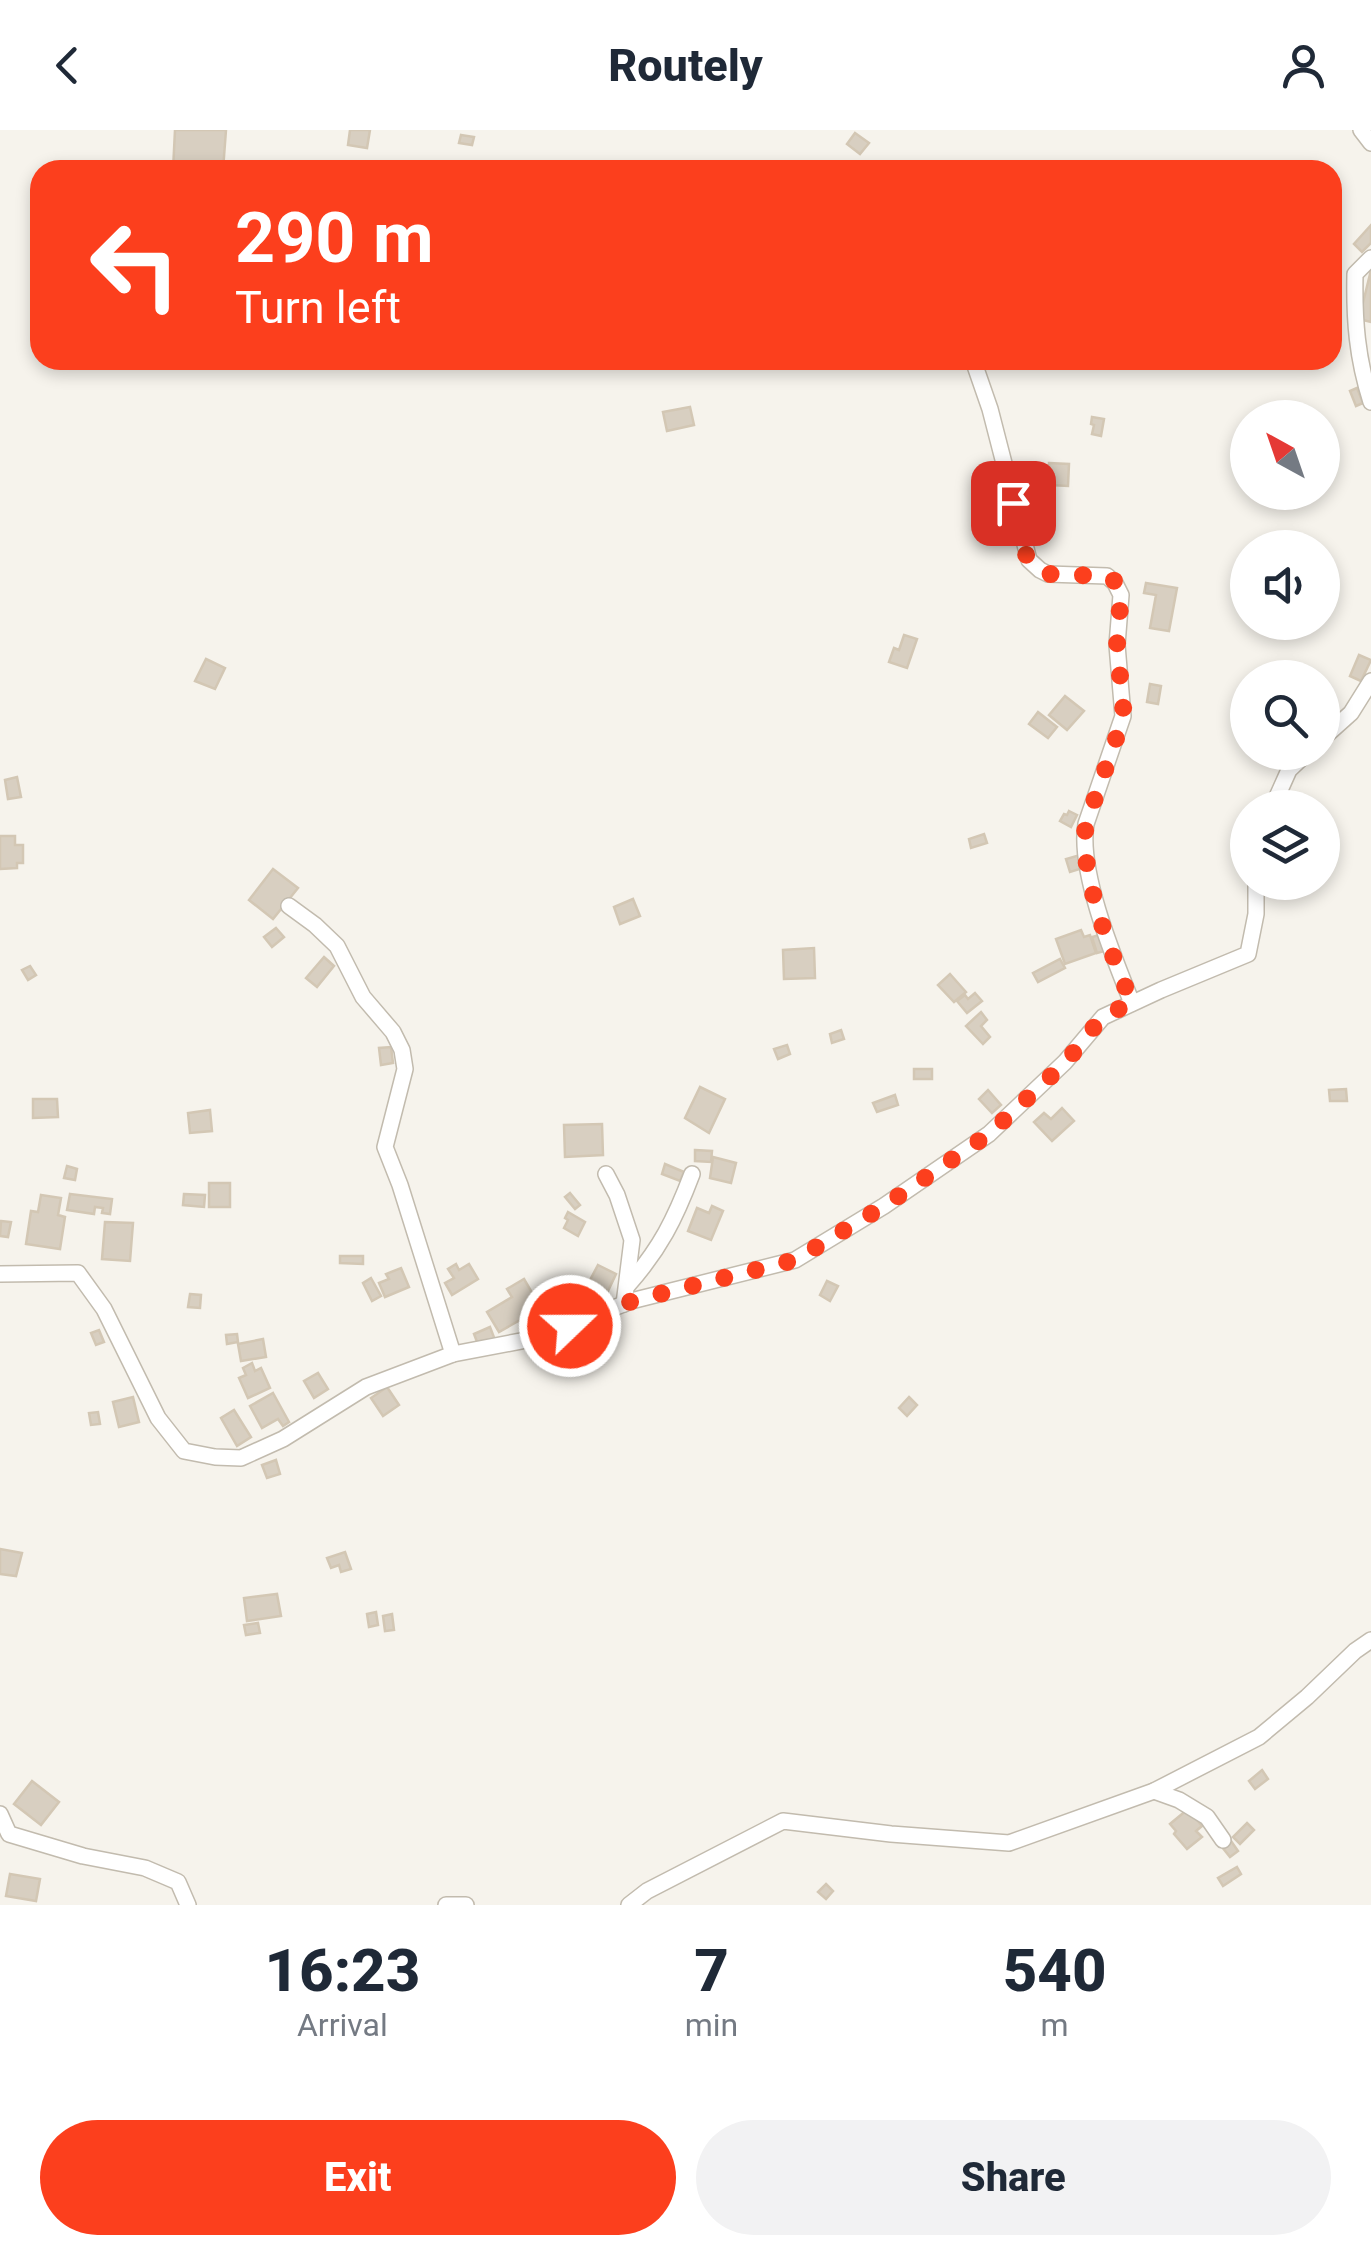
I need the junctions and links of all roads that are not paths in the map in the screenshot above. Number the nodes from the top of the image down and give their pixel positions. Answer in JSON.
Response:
{"nodes":[{"id":1,"x":1362,"y":130,"type":"edge"},
{"id":2,"x":1371,"y":143,"type":"edge"},
{"id":3,"x":1371,"y":258,"type":"edge"},
{"id":4,"x":976,"y":370,"type":"edge"},
{"id":5,"x":1371,"y":402,"type":"edge"},
{"id":6,"x":1371,"y":681,"type":"edge"},
{"id":7,"x":1340,"y":723,"type":"edge"},
{"id":8,"x":1256,"y":900,"type":"edge"},
{"id":9,"x":289,"y":906,"type":"dead end"},
{"id":10,"x":1132,"y":1003,"type":"junction"},
{"id":11,"x":606,"y":1174,"type":"dead end"},
{"id":12,"x":692,"y":1174,"type":"dead end"},
{"id":13,"x":0,"y":1274,"type":"edge"},
{"id":14,"x":628,"y":1286,"type":"junction"},
{"id":15,"x":624,"y":1304,"type":"junction"},
{"id":16,"x":452,"y":1354,"type":"junction"},
{"id":17,"x":1371,"y":1640,"type":"edge"},
{"id":18,"x":1154,"y":1791,"type":"junction"},
{"id":19,"x":0,"y":1814,"type":"edge"},
{"id":20,"x":1223,"y":1840,"type":"dead end"},
{"id":21,"x":188,"y":1905,"type":"edge"},
{"id":22,"x":446,"y":1905,"type":"edge"},
{"id":23,"x":466,"y":1905,"type":"edge"},
{"id":24,"x":629,"y":1905,"type":"edge"}],
"edges":[{"from":1,"to":2,"type":"street"},
{"from":3,"to":5,"type":"street"},
{"from":4,"to":10,"type":"street"},
{"from":6,"to":7,"type":"street"},
{"from":8,"to":10,"type":"street"},
{"from":9,"to":16,"type":"street"},
{"from":10,"to":15,"type":"street"},
{"from":11,"to":14,"type":"street"},
{"from":12,"to":14,"type":"street"},
{"from":13,"to":16,"type":"street"},
{"from":14,"to":15,"type":"street"},
{"from":15,"to":16,"type":"street"},
{"from":17,"to":18,"type":"street"},
{"from":18,"to":20,"type":"street"},
{"from":18,"to":24,"type":"street"},
{"from":19,"to":21,"type":"street"},
{"from":22,"to":23,"type":"street"}]}
